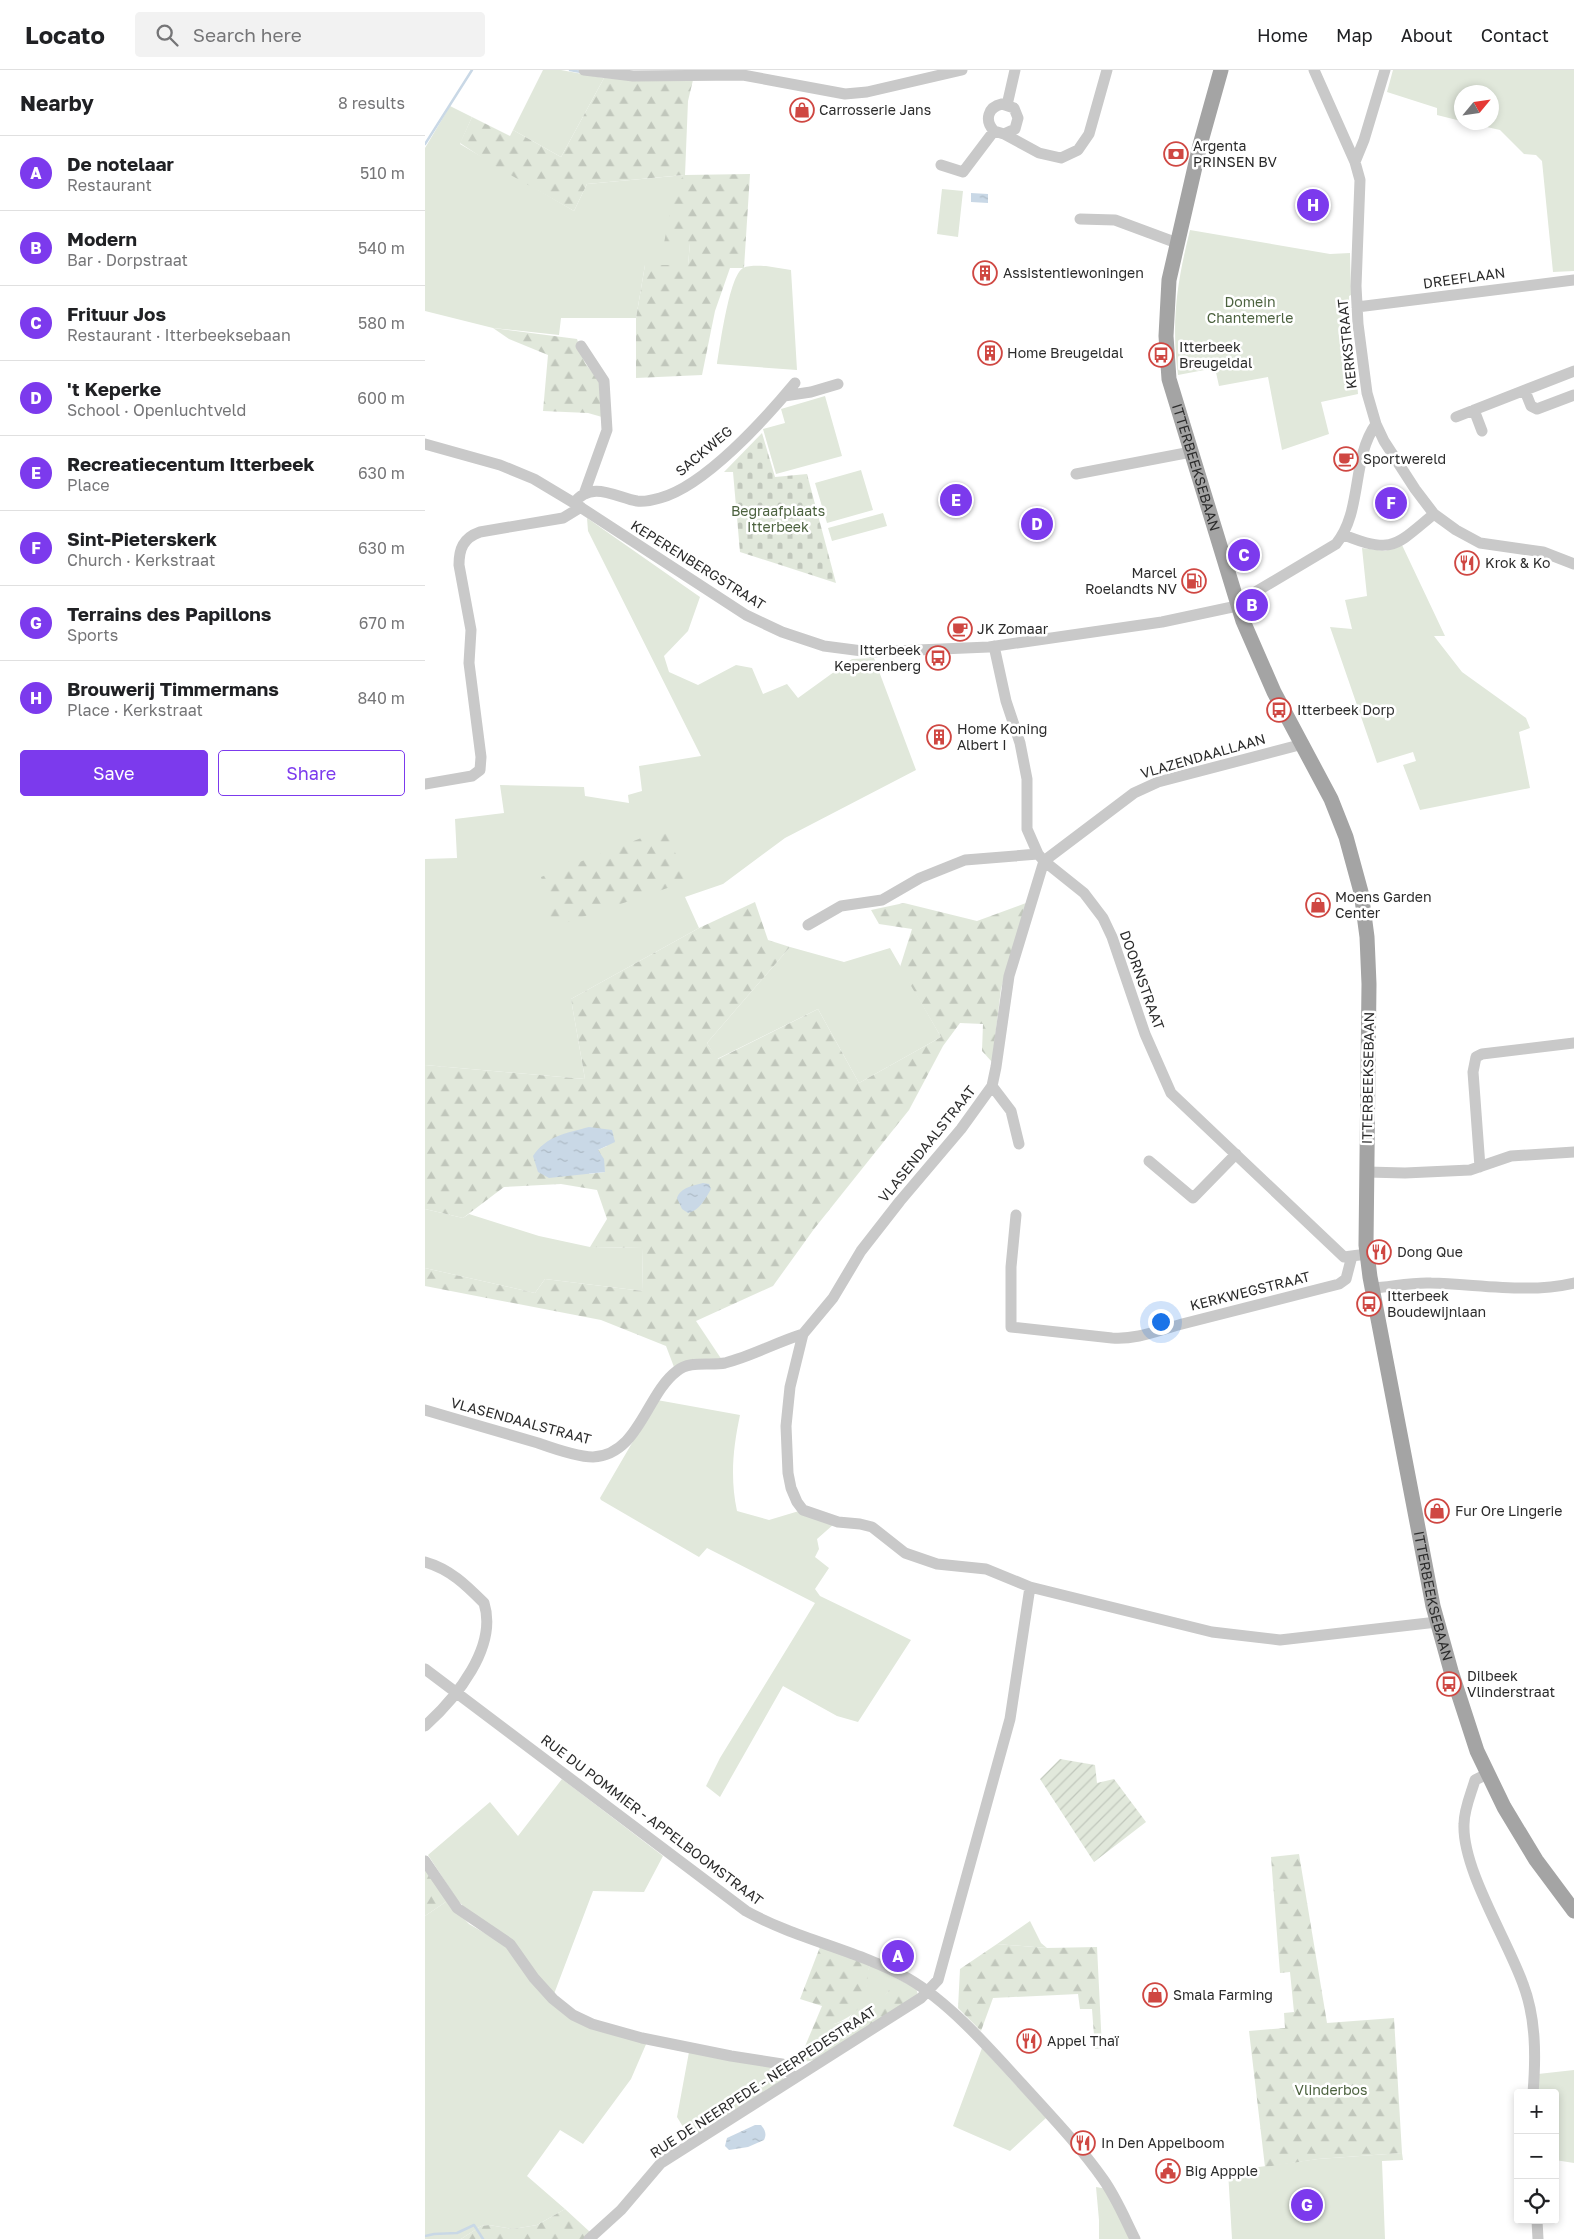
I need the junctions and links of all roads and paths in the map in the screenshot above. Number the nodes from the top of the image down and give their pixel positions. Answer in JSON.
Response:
{"nodes":[{"id":1,"x":584,"y":70,"type":"edge"},
{"id":2,"x":962,"y":70,"type":"edge"},
{"id":3,"x":1015,"y":70,"type":"edge"},
{"id":4,"x":1107,"y":70,"type":"edge"},
{"id":5,"x":1221,"y":70,"type":"edge"},
{"id":6,"x":1314,"y":70,"type":"edge"},
{"id":7,"x":1385,"y":70,"type":"edge"},
{"id":8,"x":1007,"y":104,"type":"junction"},
{"id":9,"x":999,"y":133,"type":"junction"},
{"id":10,"x":1355,"y":162,"type":"junction"},
{"id":11,"x":941,"y":165,"type":"dead end"},
{"id":12,"x":1080,"y":219,"type":"dead end"},
{"id":13,"x":1177,"y":243,"type":"junction"},
{"id":14,"x":1574,"y":280,"type":"edge"},
{"id":15,"x":1357,"y":307,"type":"junction"},
{"id":16,"x":581,"y":346,"type":"dead end"},
{"id":17,"x":1574,"y":372,"type":"edge"},
{"id":18,"x":795,"y":383,"type":"dead end"},
{"id":19,"x":838,"y":384,"type":"dead end"},
{"id":20,"x":1525,"y":391,"type":"junction"},
{"id":21,"x":1574,"y":395,"type":"edge"},
{"id":22,"x":784,"y":396,"type":"junction"},
{"id":23,"x":1474,"y":410,"type":"junction"},
{"id":24,"x":1455,"y":417,"type":"dead end"},
{"id":25,"x":1376,"y":424,"type":"junction"},
{"id":26,"x":1482,"y":431,"type":"dead end"},
{"id":27,"x":425,"y":444,"type":"edge"},
{"id":28,"x":1191,"y":452,"type":"junction"},
{"id":29,"x":1076,"y":474,"type":"dead end"},
{"id":30,"x":584,"y":494,"type":"junction"},
{"id":31,"x":577,"y":505,"type":"junction"},
{"id":32,"x":1434,"y":514,"type":"junction"},
{"id":33,"x":1344,"y":534,"type":"junction"},
{"id":34,"x":1574,"y":564,"type":"edge"},
{"id":35,"x":1237,"y":606,"type":"junction"},
{"id":36,"x":994,"y":646,"type":"junction"},
{"id":37,"x":1303,"y":744,"type":"junction"},
{"id":38,"x":425,"y":784,"type":"edge"},
{"id":39,"x":1041,"y":858,"type":"junction"},
{"id":40,"x":808,"y":925,"type":"dead end"},
{"id":41,"x":1574,"y":1043,"type":"edge"},
{"id":42,"x":992,"y":1086,"type":"junction"},
{"id":43,"x":1019,"y":1144,"type":"dead end"},
{"id":44,"x":1574,"y":1152,"type":"edge"},
{"id":45,"x":1236,"y":1154,"type":"junction"},
{"id":46,"x":1149,"y":1161,"type":"dead end"},
{"id":47,"x":1480,"y":1167,"type":"junction"},
{"id":48,"x":1367,"y":1172,"type":"junction"},
{"id":49,"x":1016,"y":1215,"type":"dead end"},
{"id":50,"x":1359,"y":1255,"type":"junction"},
{"id":51,"x":1574,"y":1283,"type":"edge"},
{"id":52,"x":1373,"y":1288,"type":"junction"},
{"id":53,"x":802,"y":1339,"type":"junction"},
{"id":54,"x":425,"y":1410,"type":"edge"},
{"id":55,"x":425,"y":1562,"type":"edge"},
{"id":56,"x":1030,"y":1587,"type":"junction"},
{"id":57,"x":1437,"y":1622,"type":"junction"},
{"id":58,"x":425,"y":1669,"type":"edge"},
{"id":59,"x":455,"y":1692,"type":"junction"},
{"id":60,"x":425,"y":1726,"type":"edge"},
{"id":61,"x":1487,"y":1774,"type":"junction"},
{"id":62,"x":425,"y":1861,"type":"edge"},
{"id":63,"x":1574,"y":1911,"type":"edge"},
{"id":64,"x":928,"y":1991,"type":"junction"},
{"id":65,"x":794,"y":2078,"type":"junction"},
{"id":66,"x":1533,"y":2089,"type":"edge"},
{"id":67,"x":1537,"y":2224,"type":"edge"},
{"id":68,"x":589,"y":2239,"type":"edge"},
{"id":69,"x":1135,"y":2239,"type":"edge"},
{"id":70,"x":1538,"y":2239,"type":"edge"}],
"edges":[{"from":1,"to":2,"type":"street"},
{"from":3,"to":8,"type":"street"},
{"from":4,"to":9,"type":"street"},
{"from":5,"to":13,"type":"main road","name":"ITTERBEEKSEBAAN"},
{"from":6,"to":10,"type":"street","name":"KERKSTRAAT"},
{"from":7,"to":10,"type":"street"},
{"from":8,"to":9,"type":"street"},
{"from":8,"to":9,"type":"street"},
{"from":9,"to":11,"type":"street"},
{"from":10,"to":15,"type":"street","name":"KERKSTRAAT"},
{"from":12,"to":13,"type":"street"},
{"from":13,"to":28,"type":"main road","name":"ITTERBEEKSEBAAN"},
{"from":14,"to":15,"type":"street","name":"DREEFLAAN"},
{"from":15,"to":25,"type":"street","name":"KERKSTRAAT"},
{"from":16,"to":30,"type":"street"},
{"from":17,"to":20,"type":"street"},
{"from":18,"to":22,"type":"street","name":"SACKWEG"},
{"from":19,"to":22,"type":"street"},
{"from":20,"to":21,"type":"street"},
{"from":20,"to":23,"type":"street"},
{"from":22,"to":30,"type":"street","name":"SACKWEG"},
{"from":23,"to":24,"type":"street"},
{"from":23,"to":26,"type":"street"},
{"from":25,"to":32,"type":"street","name":"KERKSTRAAT"},
{"from":25,"to":33,"type":"street"},
{"from":27,"to":31,"type":"street","name":"KEPERENBERGSTRAAT"},
{"from":28,"to":29,"type":"street"},
{"from":28,"to":35,"type":"main road","name":"ITTERBEEKSEBAAN"},
{"from":30,"to":31,"type":"street"},
{"from":31,"to":36,"type":"street","name":"KEPERENBERGSTRAAT"},
{"from":31,"to":38,"type":"street"},
{"from":32,"to":33,"type":"street"},
{"from":32,"to":34,"type":"street","name":"KERKSTRAAT"},
{"from":33,"to":35,"type":"street"},
{"from":35,"to":36,"type":"street","name":"KEPERENBERGSTRAAT"},
{"from":35,"to":37,"type":"main road","name":"ITTERBEEKSEBAAN"},
{"from":36,"to":39,"type":"street","name":"DOORNSTRAAT"},
{"from":37,"to":39,"type":"street","name":"VLAZENDAALLAAN"},
{"from":37,"to":48,"type":"main road","name":"ITTERBEEKSEBAAN"},
{"from":39,"to":40,"type":"street"},
{"from":39,"to":42,"type":"street","name":"VLASENDAALSTRAAT"},
{"from":39,"to":45,"type":"street","name":"DOORNSTRAAT"},
{"from":41,"to":47,"type":"street"},
{"from":42,"to":43,"type":"street"},
{"from":42,"to":53,"type":"street","name":"VLASENDAALSTRAAT"},
{"from":44,"to":47,"type":"street"},
{"from":45,"to":46,"type":"street"},
{"from":45,"to":50,"type":"street","name":"DOORNSTRAAT"},
{"from":47,"to":48,"type":"street"},
{"from":48,"to":50,"type":"main road","name":"ITTERBEEKSEBAAN"},
{"from":49,"to":50,"type":"street","name":"KERKWEGSTRAAT"},
{"from":50,"to":52,"type":"main road","name":"ITTERBEEKSEBAAN"},
{"from":51,"to":52,"type":"street"},
{"from":52,"to":57,"type":"main road","name":"ITTERBEEKSEBAAN"},
{"from":53,"to":54,"type":"street","name":"VLASENDAALSTRAAT"},
{"from":53,"to":56,"type":"street"},
{"from":55,"to":59,"type":"street"},
{"from":56,"to":57,"type":"street"},
{"from":56,"to":64,"type":"street","name":"RUE DE NEERPEDE - NEERPEDESTRAAT"},
{"from":57,"to":61,"type":"main road","name":"ITTERBEEKSEBAAN"},
{"from":58,"to":59,"type":"street","name":"RUE DU POMMIER - APPELBOOMSTRAAT"},
{"from":59,"to":60,"type":"street"},
{"from":59,"to":64,"type":"street","name":"RUE DU POMMIER - APPELBOOMSTRAAT"},
{"from":61,"to":63,"type":"main road","name":"ITTERBEEKSEBAAN"},
{"from":61,"to":66,"type":"street"},
{"from":62,"to":65,"type":"street"},
{"from":64,"to":65,"type":"street","name":"RUE DE NEERPEDE - NEERPEDESTRAAT"},
{"from":64,"to":69,"type":"street","name":"RUE DU POMMIER - APPELBOOMSTRAAT"},
{"from":65,"to":68,"type":"street","name":"RUE DE NEERPEDE - NEERPEDESTRAAT"},
{"from":67,"to":70,"type":"street"}]}
